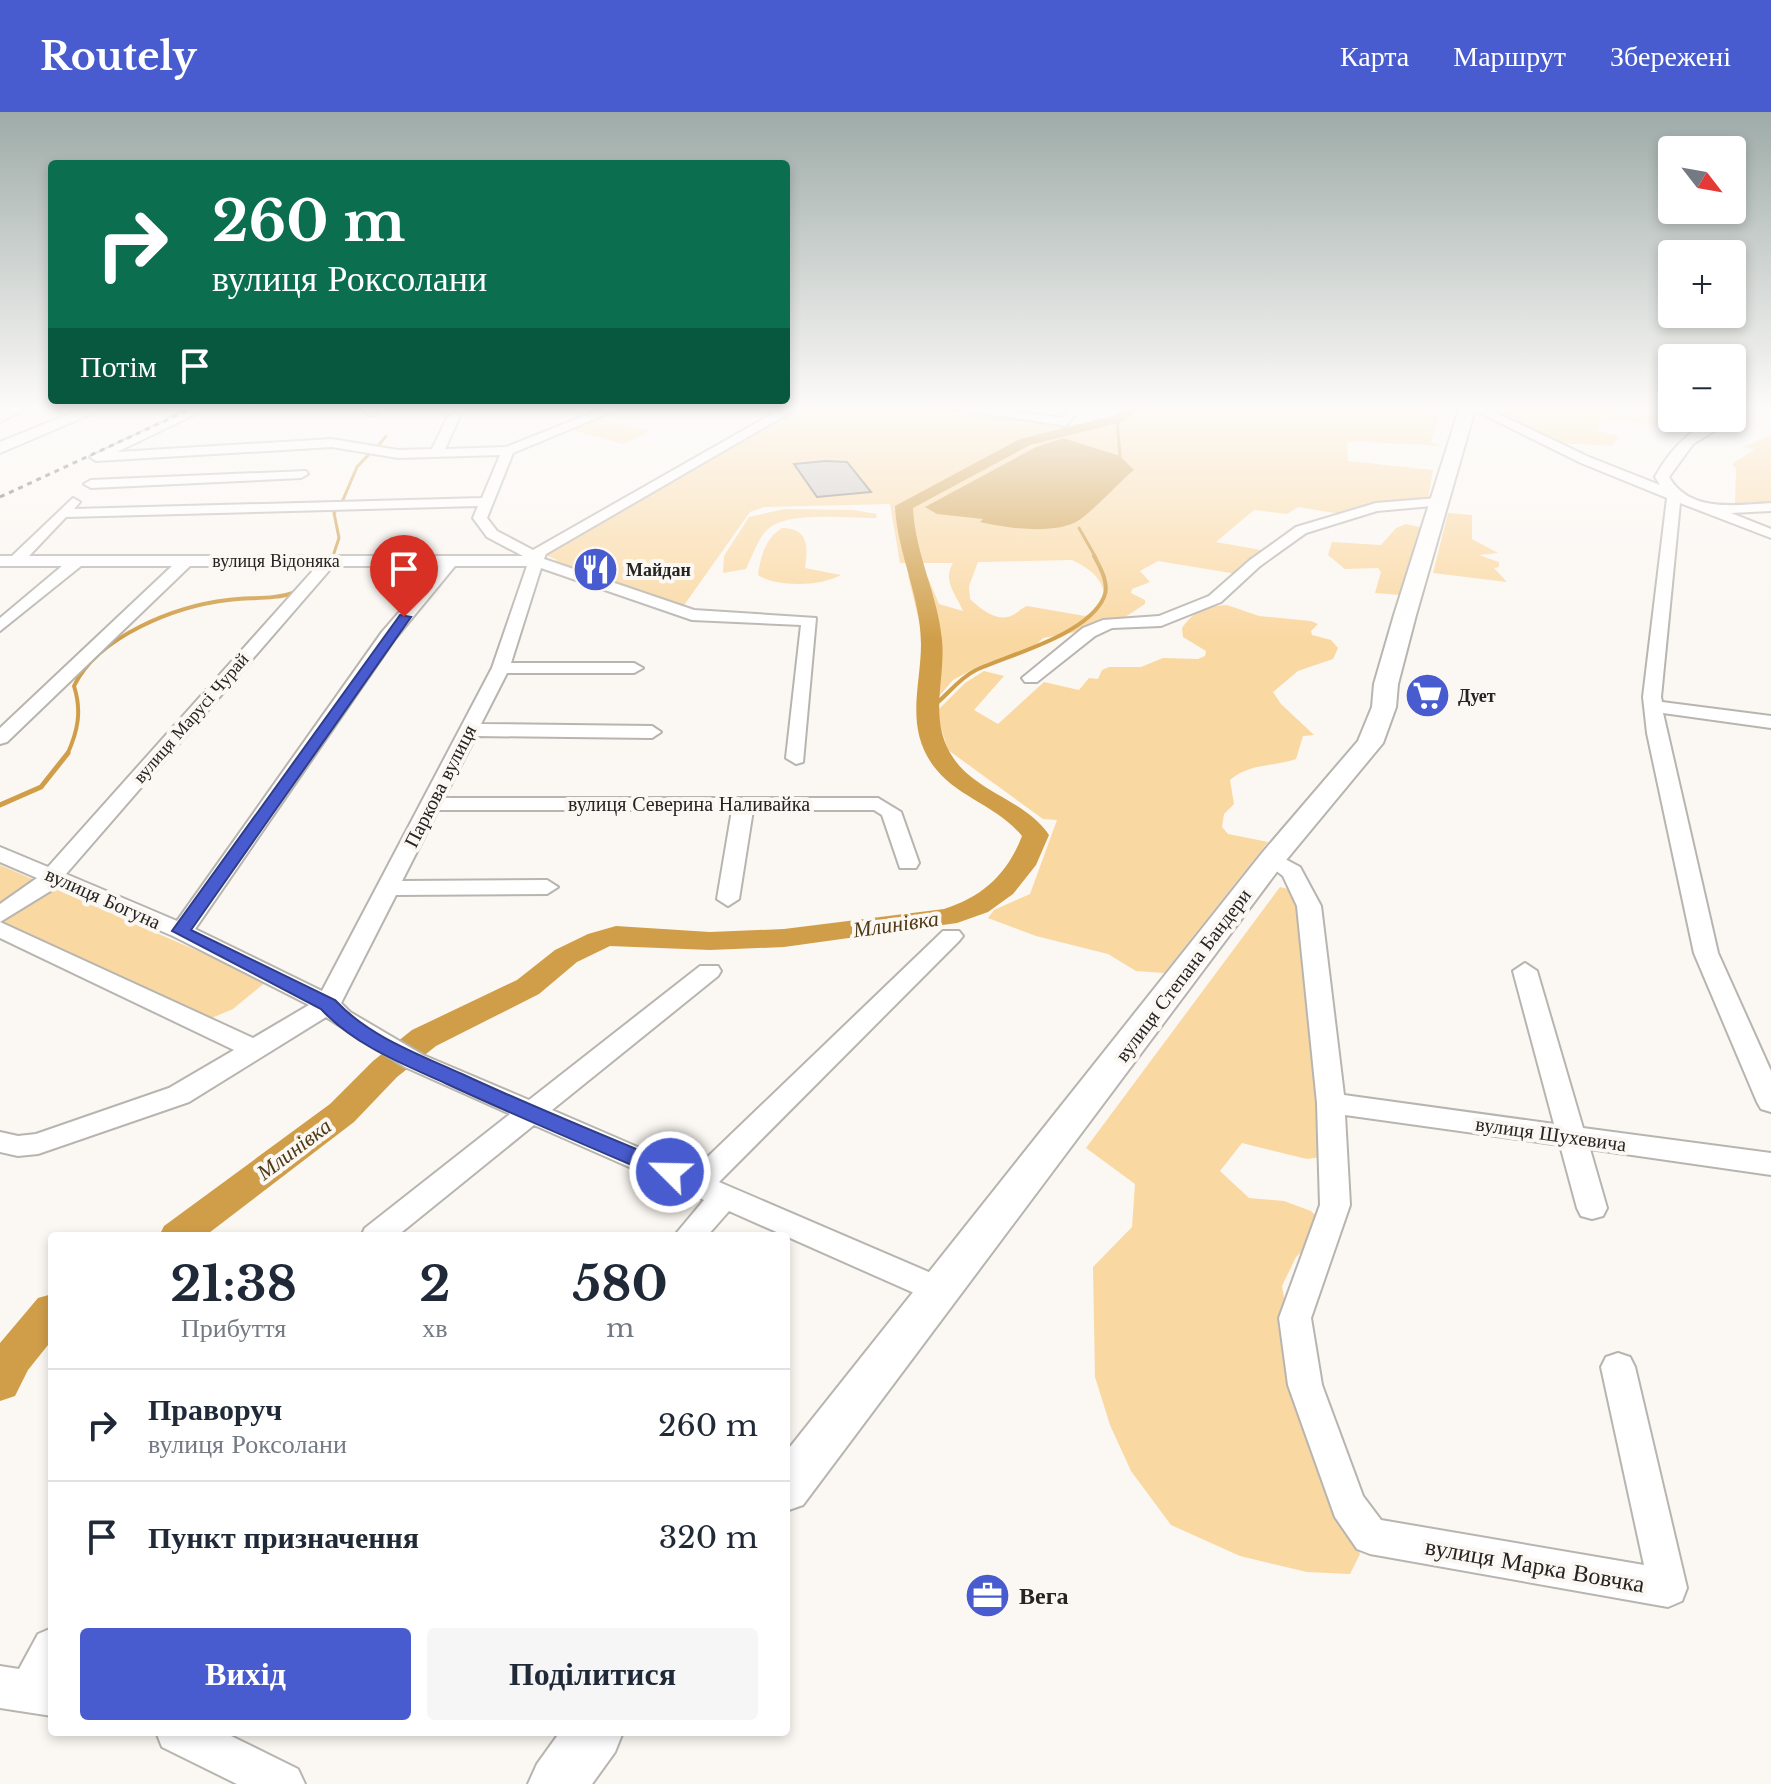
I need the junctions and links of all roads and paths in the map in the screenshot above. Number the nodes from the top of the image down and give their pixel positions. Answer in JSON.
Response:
{"nodes":[{"id":1,"x":91,"y":484,"type":"edge"},
{"id":2,"x":494,"y":484,"type":"edge"},
{"id":3,"x":658,"y":484,"type":"edge"},
{"id":4,"x":1444,"y":484,"type":"edge"},
{"id":5,"x":1643,"y":484,"type":"edge"},
{"id":6,"x":1666,"y":484,"type":"edge"},
{"id":7,"x":1674,"y":498,"type":"junction"},
{"id":8,"x":486,"y":502,"type":"junction"},
{"id":9,"x":1438,"y":502,"type":"junction"},
{"id":10,"x":1771,"y":507,"type":"edge"},
{"id":11,"x":1705,"y":510,"type":"junction"},
{"id":12,"x":62,"y":513,"type":"junction"},
{"id":13,"x":1771,"y":534,"type":"edge"},
{"id":14,"x":187,"y":560,"type":"junction"},
{"id":15,"x":452,"y":560,"type":"junction"},
{"id":16,"x":8,"y":561,"type":"edge"},
{"id":17,"x":77,"y":561,"type":"junction"},
{"id":18,"x":329,"y":561,"type":"junction"},
{"id":19,"x":535,"y":561,"type":"junction"},
{"id":20,"x":0,"y":626,"type":"edge"},
{"id":21,"x":501,"y":668,"type":"junction"},
{"id":22,"x":634,"y":668,"type":"dead end"},
{"id":23,"x":1031,"y":678,"type":"dead end"},
{"id":24,"x":1653,"y":706,"type":"junction"},
{"id":25,"x":1771,"y":722,"type":"edge"},
{"id":26,"x":469,"y":730,"type":"junction"},
{"id":27,"x":652,"y":732,"type":"dead end"},
{"id":28,"x":0,"y":738,"type":"edge"},
{"id":29,"x":796,"y":758,"type":"dead end"},
{"id":30,"x":430,"y":804,"type":"junction"},
{"id":31,"x":743,"y":805,"type":"junction"},
{"id":32,"x":0,"y":854,"type":"edge"},
{"id":33,"x":1272,"y":859,"type":"junction"},
{"id":34,"x":908,"y":863,"type":"dead end"},
{"id":35,"x":57,"y":877,"type":"junction"},
{"id":36,"x":547,"y":887,"type":"dead end"},
{"id":37,"x":388,"y":888,"type":"junction"},
{"id":38,"x":728,"y":899,"type":"dead end"},
{"id":39,"x":0,"y":915,"type":"edge"},
{"id":40,"x":0,"y":929,"type":"edge"},
{"id":41,"x":181,"y":931,"type":"junction"},
{"id":42,"x":951,"y":936,"type":"dead end"},
{"id":43,"x":709,"y":971,"type":"dead end"},
{"id":44,"x":1525,"y":971,"type":"dead end"},
{"id":45,"x":328,"y":1004,"type":"junction"},
{"id":46,"x":257,"y":1050,"type":"junction"},
{"id":47,"x":1771,"y":1102,"type":"edge"},
{"id":48,"x":1331,"y":1103,"type":"junction"},
{"id":49,"x":528,"y":1113,"type":"junction"},
{"id":50,"x":1574,"y":1138,"type":"junction"},
{"id":51,"x":0,"y":1142,"type":"edge"},
{"id":52,"x":1771,"y":1164,"type":"edge"},
{"id":53,"x":698,"y":1184,"type":"junction"},
{"id":54,"x":726,"y":1195,"type":"junction"},
{"id":55,"x":1592,"y":1208,"type":"dead end"},
{"id":56,"x":381,"y":1232,"type":"edge"},
{"id":57,"x":693,"y":1232,"type":"edge"},
{"id":58,"x":941,"y":1291,"type":"junction"},
{"id":59,"x":1618,"y":1367,"type":"dead end"},
{"id":60,"x":790,"y":1484,"type":"edge"},
{"id":61,"x":48,"y":1655,"type":"edge"},
{"id":62,"x":27,"y":1691,"type":"edge"},
{"id":63,"x":185,"y":1736,"type":"edge"},
{"id":64,"x":592,"y":1736,"type":"edge"},
{"id":65,"x":283,"y":1784,"type":"edge"},
{"id":66,"x":557,"y":1784,"type":"edge"}],
"edges":[{"from":1,"to":12,"type":"street"},
{"from":2,"to":8,"type":"street"},
{"from":3,"to":19,"type":"street"},
{"from":4,"to":9,"type":"main road","name":"вулиця Степана Бандери"},
{"from":5,"to":7,"type":"street"},
{"from":6,"to":7,"type":"street"},
{"from":7,"to":11,"type":"street"},
{"from":7,"to":24,"type":"street"},
{"from":8,"to":12,"type":"street"},
{"from":8,"to":19,"type":"street"},
{"from":9,"to":23,"type":"street"},
{"from":9,"to":33,"type":"main road","name":"вулиця Степана Бандери"},
{"from":10,"to":11,"type":"street"},
{"from":11,"to":13,"type":"street"},
{"from":12,"to":16,"type":"street"},
{"from":14,"to":17,"type":"street","name":"вулиця Відоняка"},
{"from":14,"to":18,"type":"street","name":"вулиця Відоняка"},
{"from":14,"to":28,"type":"street"},
{"from":15,"to":18,"type":"street","name":"вулиця Відоняка"},
{"from":15,"to":19,"type":"street","name":"вулиця Відоняка"},
{"from":15,"to":41,"type":"street"},
{"from":16,"to":17,"type":"street","name":"вулиця Відоняка"},
{"from":17,"to":20,"type":"street"},
{"from":18,"to":35,"type":"street","name":"вулиця Марусі Чурай"},
{"from":19,"to":21,"type":"street","name":"Паркова вулиця"},
{"from":19,"to":29,"type":"street"},
{"from":21,"to":22,"type":"street"},
{"from":21,"to":26,"type":"street","name":"Паркова вулиця"},
{"from":24,"to":25,"type":"street"},
{"from":24,"to":47,"type":"street"},
{"from":26,"to":27,"type":"street"},
{"from":26,"to":30,"type":"street","name":"Паркова вулиця"},
{"from":30,"to":31,"type":"street","name":"вулиця Северина Наливайка"},
{"from":30,"to":37,"type":"street","name":"Паркова вулиця"},
{"from":31,"to":34,"type":"street","name":"вулиця Северина Наливайка"},
{"from":31,"to":38,"type":"street"},
{"from":32,"to":35,"type":"street","name":"вулиця Богуна"},
{"from":33,"to":48,"type":"street"},
{"from":33,"to":58,"type":"main road","name":"вулиця Степана Бандери"},
{"from":35,"to":39,"type":"street"},
{"from":35,"to":41,"type":"street","name":"вулиця Богуна"},
{"from":36,"to":37,"type":"street"},
{"from":37,"to":45,"type":"street","name":"Паркова вулиця"},
{"from":40,"to":46,"type":"street"},
{"from":41,"to":45,"type":"street","name":"вулиця Богуна"},
{"from":42,"to":53,"type":"street"},
{"from":43,"to":49,"type":"street"},
{"from":44,"to":50,"type":"street"},
{"from":45,"to":46,"type":"street"},
{"from":45,"to":49,"type":"street","name":"вулиця Богуна"},
{"from":46,"to":51,"type":"street"},
{"from":48,"to":50,"type":"street","name":"вулиця Шухевича"},
{"from":48,"to":59,"type":"street","name":"вулиця Марка Вовчка"},
{"from":49,"to":53,"type":"street","name":"вулиця Богуна"},
{"from":49,"to":56,"type":"street"},
{"from":50,"to":52,"type":"street","name":"вулиця Шухевича"},
{"from":50,"to":55,"type":"street"},
{"from":53,"to":54,"type":"street","name":"вулиця Богуна"},
{"from":54,"to":57,"type":"street"},
{"from":54,"to":58,"type":"street","name":"вулиця Богуна"},
{"from":58,"to":60,"type":"main road","name":"вулиця Степана Бандери"},
{"from":61,"to":62,"type":"street"},
{"from":63,"to":65,"type":"street"},
{"from":64,"to":66,"type":"main road"}]}
